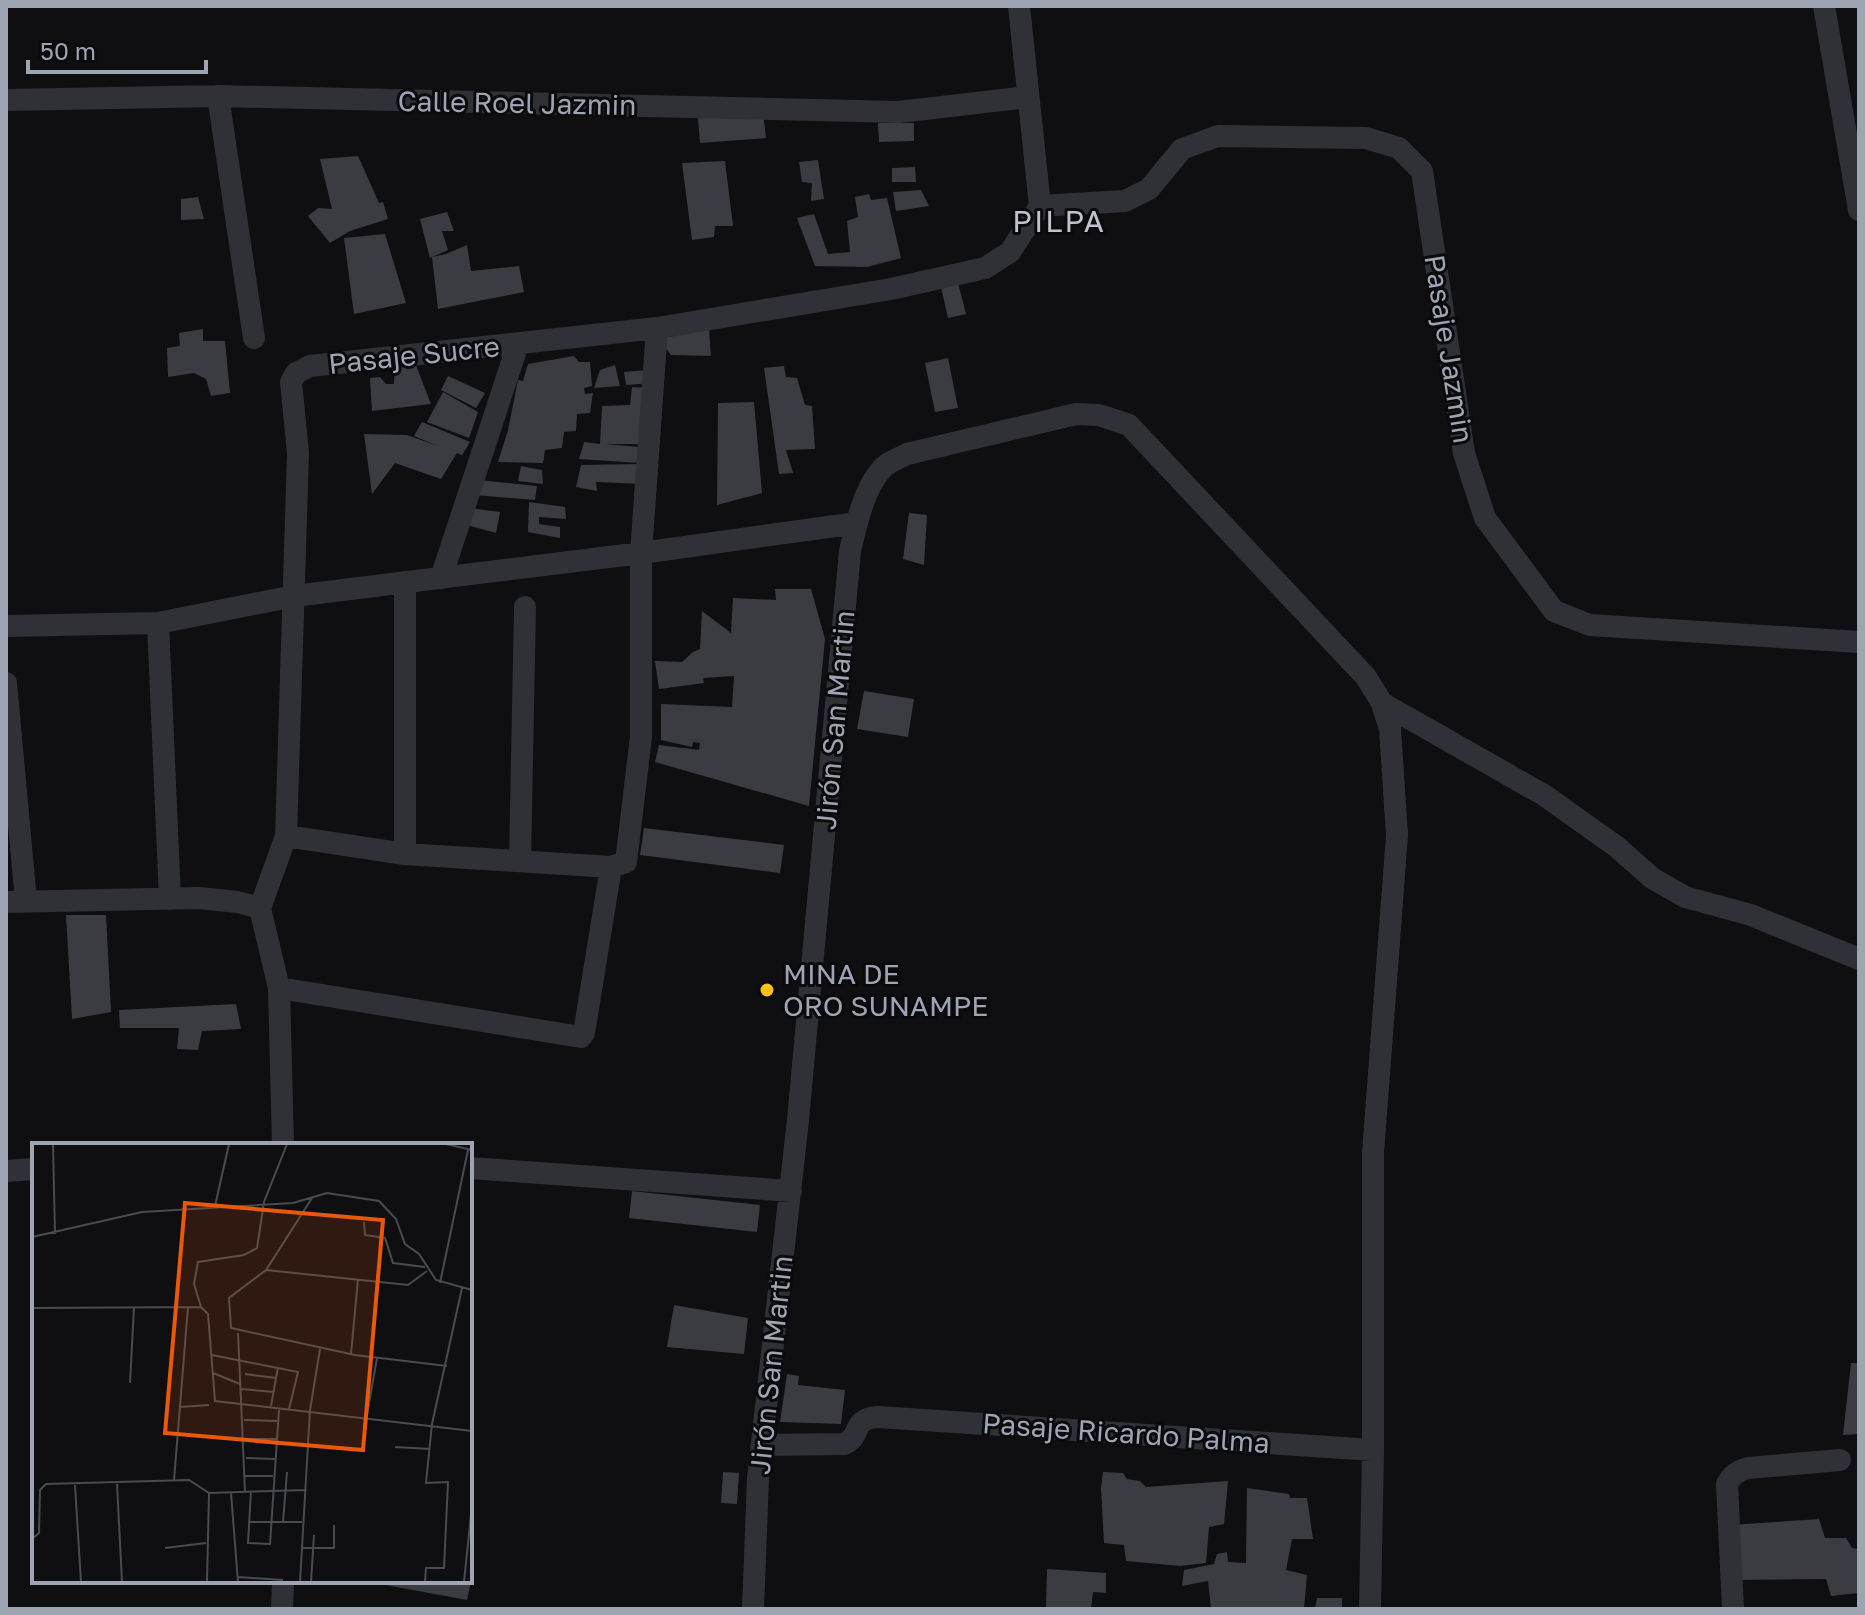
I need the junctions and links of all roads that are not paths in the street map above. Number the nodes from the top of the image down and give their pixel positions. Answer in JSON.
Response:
{"nodes":[{"id":1,"x":1019,"y":6,"type":"edge"},
{"id":2,"x":1824,"y":6,"type":"edge"},
{"id":3,"x":218,"y":96,"type":"junction"},
{"id":4,"x":1028,"y":97,"type":"junction"},
{"id":5,"x":6,"y":100,"type":"edge"},
{"id":6,"x":1040,"y":206,"type":"junction"},
{"id":7,"x":1859,"y":210,"type":"edge"},
{"id":8,"x":657,"y":328,"type":"junction"},
{"id":9,"x":254,"y":338,"type":"dead end"},
{"id":10,"x":518,"y":344,"type":"junction"},
{"id":11,"x":857,"y":523,"type":"junction"},
{"id":12,"x":641,"y":553,"type":"junction"},
{"id":13,"x":441,"y":578,"type":"junction"},
{"id":14,"x":405,"y":582,"type":"junction"},
{"id":15,"x":294,"y":596,"type":"junction"},
{"id":16,"x":525,"y":607,"type":"dead end"},
{"id":17,"x":158,"y":623,"type":"junction"},
{"id":18,"x":6,"y":626,"type":"edge"},
{"id":19,"x":1859,"y":642,"type":"edge"},
{"id":20,"x":6,"y":683,"type":"edge"},
{"id":21,"x":1382,"y":703,"type":"junction"},
{"id":22,"x":286,"y":836,"type":"junction"},
{"id":23,"x":405,"y":854,"type":"junction"},
{"id":24,"x":520,"y":861,"type":"junction"},
{"id":25,"x":611,"y":867,"type":"junction"},
{"id":26,"x":170,"y":899,"type":"junction"},
{"id":27,"x":16,"y":902,"type":"edge"},
{"id":28,"x":260,"y":908,"type":"junction"},
{"id":29,"x":1859,"y":959,"type":"edge"},
{"id":30,"x":279,"y":988,"type":"junction"},
{"id":31,"x":283,"y":1143,"type":"edge"},
{"id":32,"x":472,"y":1168,"type":"edge"},
{"id":33,"x":32,"y":1169,"type":"edge"},
{"id":34,"x":6,"y":1171,"type":"edge"},
{"id":35,"x":791,"y":1191,"type":"junction"},
{"id":36,"x":762,"y":1445,"type":"junction"},
{"id":37,"x":1373,"y":1450,"type":"junction"},
{"id":38,"x":1840,"y":1460,"type":"dead end"},
{"id":39,"x":283,"y":1583,"type":"edge"},
{"id":40,"x":282,"y":1609,"type":"edge"},
{"id":41,"x":753,"y":1609,"type":"edge"},
{"id":42,"x":1370,"y":1609,"type":"edge"},
{"id":43,"x":1733,"y":1609,"type":"edge"}],
"edges":[{"from":1,"to":4,"type":"street"},
{"from":2,"to":7,"type":"street"},
{"from":3,"to":4,"type":"street","name":"Calle Roel Jazmin"},
{"from":3,"to":5,"type":"street","name":"Calle Roel Jazmin"},
{"from":3,"to":9,"type":"street"},
{"from":4,"to":6,"type":"street"},
{"from":6,"to":8,"type":"street","name":"Pasaje Sucre"},
{"from":6,"to":19,"type":"street","name":"Pasaje Jazmin"},
{"from":8,"to":10,"type":"street","name":"Pasaje Sucre"},
{"from":8,"to":12,"type":"street"},
{"from":10,"to":13,"type":"street"},
{"from":10,"to":15,"type":"street","name":"Pasaje Sucre"},
{"from":11,"to":12,"type":"street"},
{"from":11,"to":21,"type":"street","name":"Jirón San Martin"},
{"from":11,"to":35,"type":"street","name":"Jirón San Martin"},
{"from":12,"to":13,"type":"street"},
{"from":12,"to":25,"type":"street"},
{"from":13,"to":14,"type":"street"},
{"from":14,"to":15,"type":"street"},
{"from":14,"to":23,"type":"street"},
{"from":15,"to":17,"type":"street"},
{"from":15,"to":22,"type":"street","name":"Pasaje Sucre"},
{"from":16,"to":24,"type":"street"},
{"from":17,"to":18,"type":"street"},
{"from":17,"to":26,"type":"street"},
{"from":20,"to":27,"type":"street"},
{"from":21,"to":29,"type":"street"},
{"from":21,"to":37,"type":"street"},
{"from":22,"to":23,"type":"street"},
{"from":22,"to":28,"type":"street","name":"Pasaje Sucre"},
{"from":23,"to":24,"type":"street"},
{"from":24,"to":25,"type":"street"},
{"from":25,"to":30,"type":"street"},
{"from":26,"to":27,"type":"street"},
{"from":26,"to":28,"type":"street"},
{"from":28,"to":30,"type":"street"},
{"from":30,"to":31,"type":"street"},
{"from":32,"to":35,"type":"street"},
{"from":33,"to":34,"type":"street"},
{"from":35,"to":36,"type":"street","name":"Jirón San Martin"},
{"from":36,"to":37,"type":"street","name":"Pasaje Ricardo Palma"},
{"from":36,"to":41,"type":"street","name":"Jirón San Martin"},
{"from":37,"to":42,"type":"street"},
{"from":38,"to":43,"type":"street"},
{"from":39,"to":40,"type":"street"}]}
